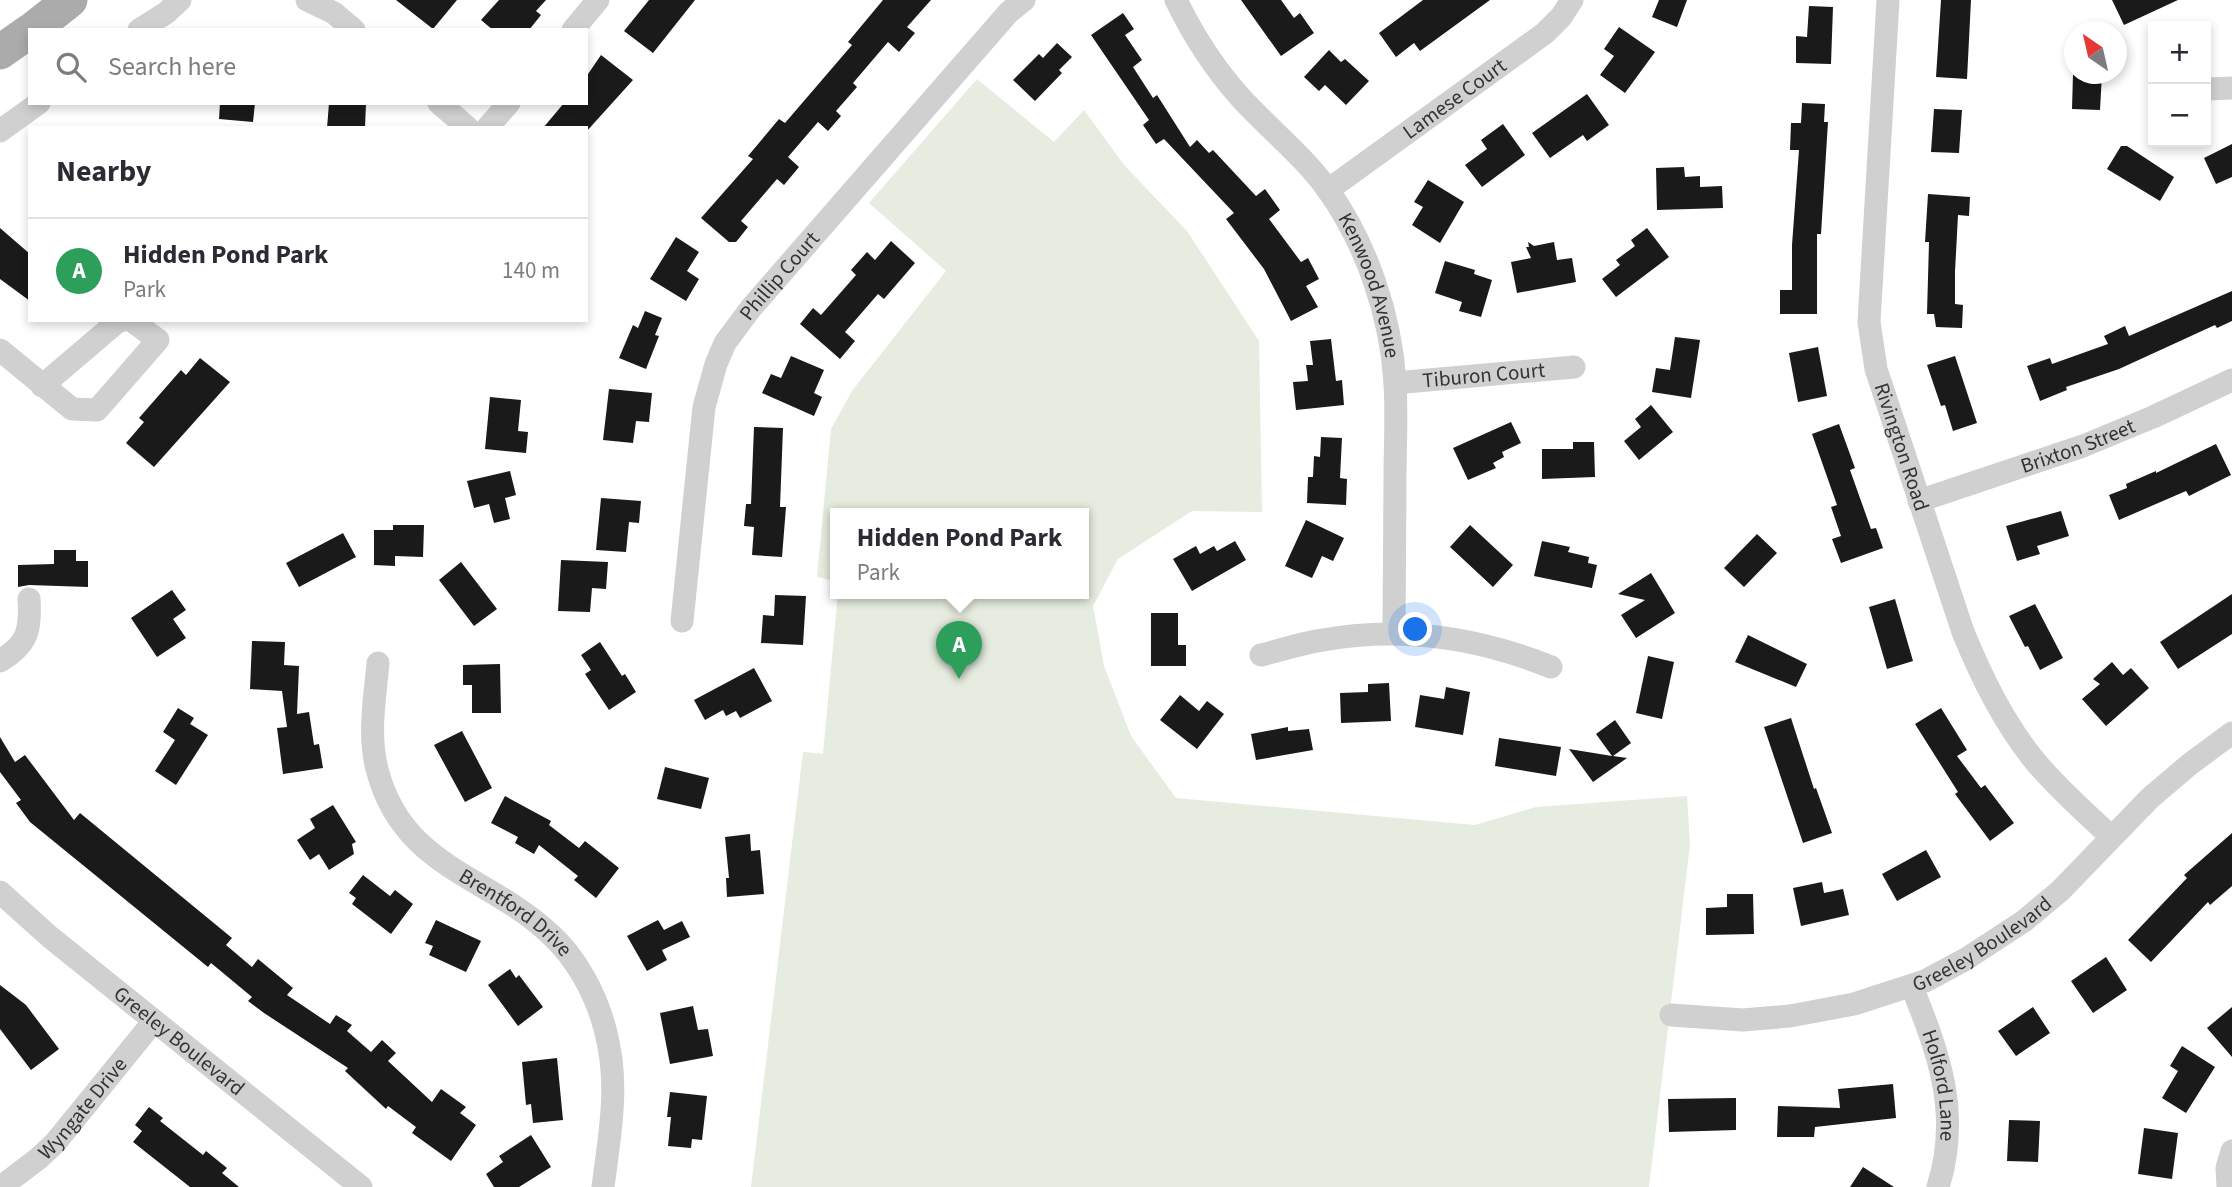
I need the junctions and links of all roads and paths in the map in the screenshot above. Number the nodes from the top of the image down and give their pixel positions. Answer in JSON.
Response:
{"nodes":[{"id":1,"x":70,"y":0,"type":"edge"},
{"id":2,"x":180,"y":0,"type":"edge"},
{"id":3,"x":307,"y":0,"type":"edge"},
{"id":4,"x":598,"y":0,"type":"edge"},
{"id":5,"x":1024,"y":0,"type":"edge"},
{"id":6,"x":1177,"y":0,"type":"edge"},
{"id":7,"x":1572,"y":0,"type":"edge"},
{"id":8,"x":1888,"y":0,"type":"edge"},
{"id":9,"x":35,"y":28,"type":"edge"},
{"id":10,"x":142,"y":28,"type":"edge"},
{"id":11,"x":352,"y":28,"type":"edge"},
{"id":12,"x":575,"y":28,"type":"edge"},
{"id":13,"x":28,"y":33,"type":"edge"},
{"id":14,"x":0,"y":52,"type":"edge"},
{"id":15,"x":2232,"y":88,"type":"edge"},
{"id":16,"x":2211,"y":89,"type":"edge"},
{"id":17,"x":36,"y":105,"type":"edge"},
{"id":18,"x":441,"y":105,"type":"edge"},
{"id":19,"x":507,"y":105,"type":"edge"},
{"id":20,"x":466,"y":126,"type":"edge"},
{"id":21,"x":489,"y":126,"type":"edge"},
{"id":22,"x":0,"y":131,"type":"edge"},
{"id":23,"x":1328,"y":190,"type":"junction"},
{"id":24,"x":117,"y":322,"type":"edge"},
{"id":25,"x":134,"y":322,"type":"edge"},
{"id":26,"x":0,"y":350,"type":"edge"},
{"id":27,"x":1574,"y":367,"type":"dead end"},
{"id":28,"x":2232,"y":380,"type":"edge"},
{"id":29,"x":1395,"y":383,"type":"junction"},
{"id":30,"x":42,"y":386,"type":"junction"},
{"id":31,"x":1919,"y":501,"type":"junction"},
{"id":32,"x":29,"y":599,"type":"dead end"},
{"id":33,"x":682,"y":621,"type":"dead end"},
{"id":34,"x":1394,"y":633,"type":"junction"},
{"id":35,"x":1261,"y":655,"type":"dead end"},
{"id":36,"x":0,"y":661,"type":"edge"},
{"id":37,"x":378,"y":663,"type":"dead end"},
{"id":38,"x":1551,"y":667,"type":"dead end"},
{"id":39,"x":2232,"y":733,"type":"edge"},
{"id":40,"x":2111,"y":837,"type":"junction"},
{"id":41,"x":0,"y":892,"type":"edge"},
{"id":42,"x":1912,"y":986,"type":"junction"},
{"id":43,"x":1671,"y":1015,"type":"dead end"},
{"id":44,"x":154,"y":1021,"type":"junction"},
{"id":45,"x":2232,"y":1151,"type":"edge"},
{"id":46,"x":1,"y":1187,"type":"edge"},
{"id":47,"x":361,"y":1187,"type":"edge"},
{"id":48,"x":603,"y":1187,"type":"edge"},
{"id":49,"x":1938,"y":1187,"type":"edge"},
{"id":50,"x":2228,"y":1187,"type":"edge"}],
"edges":[{"from":1,"to":9,"type":"main road"},
{"from":2,"to":10,"type":"street"},
{"from":3,"to":11,"type":"street"},
{"from":4,"to":12,"type":"street"},
{"from":5,"to":33,"type":"street","name":"Phillip Court"},
{"from":6,"to":23,"type":"street","name":"Kenwood Avenue"},
{"from":7,"to":23,"type":"street","name":"Lamese Court"},
{"from":8,"to":31,"type":"street","name":"Rivington Road"},
{"from":13,"to":14,"type":"main road"},
{"from":15,"to":16,"type":"street"},
{"from":17,"to":22,"type":"street"},
{"from":18,"to":20,"type":"street"},
{"from":19,"to":21,"type":"street"},
{"from":23,"to":29,"type":"street","name":"Kenwood Avenue"},
{"from":24,"to":30,"type":"street"},
{"from":25,"to":30,"type":"street"},
{"from":26,"to":30,"type":"street"},
{"from":27,"to":29,"type":"street","name":"Tiburon Court"},
{"from":28,"to":31,"type":"street","name":"Brixton Street"},
{"from":29,"to":34,"type":"street","name":"Kenwood Avenue"},
{"from":31,"to":40,"type":"street","name":"Rivington Road"},
{"from":32,"to":36,"type":"street"},
{"from":34,"to":35,"type":"street"},
{"from":34,"to":38,"type":"street"},
{"from":37,"to":48,"type":"street","name":"Brentford Drive"},
{"from":39,"to":40,"type":"street","name":"Greeley Boulevard"},
{"from":40,"to":42,"type":"street","name":"Greeley Boulevard"},
{"from":41,"to":44,"type":"street","name":"Greeley Boulevard"},
{"from":42,"to":43,"type":"street","name":"Greeley Boulevard"},
{"from":42,"to":49,"type":"street","name":"Holford Lane"},
{"from":44,"to":46,"type":"street","name":"Wyngate Drive"},
{"from":44,"to":47,"type":"street","name":"Greeley Boulevard"},
{"from":45,"to":50,"type":"street"}]}
